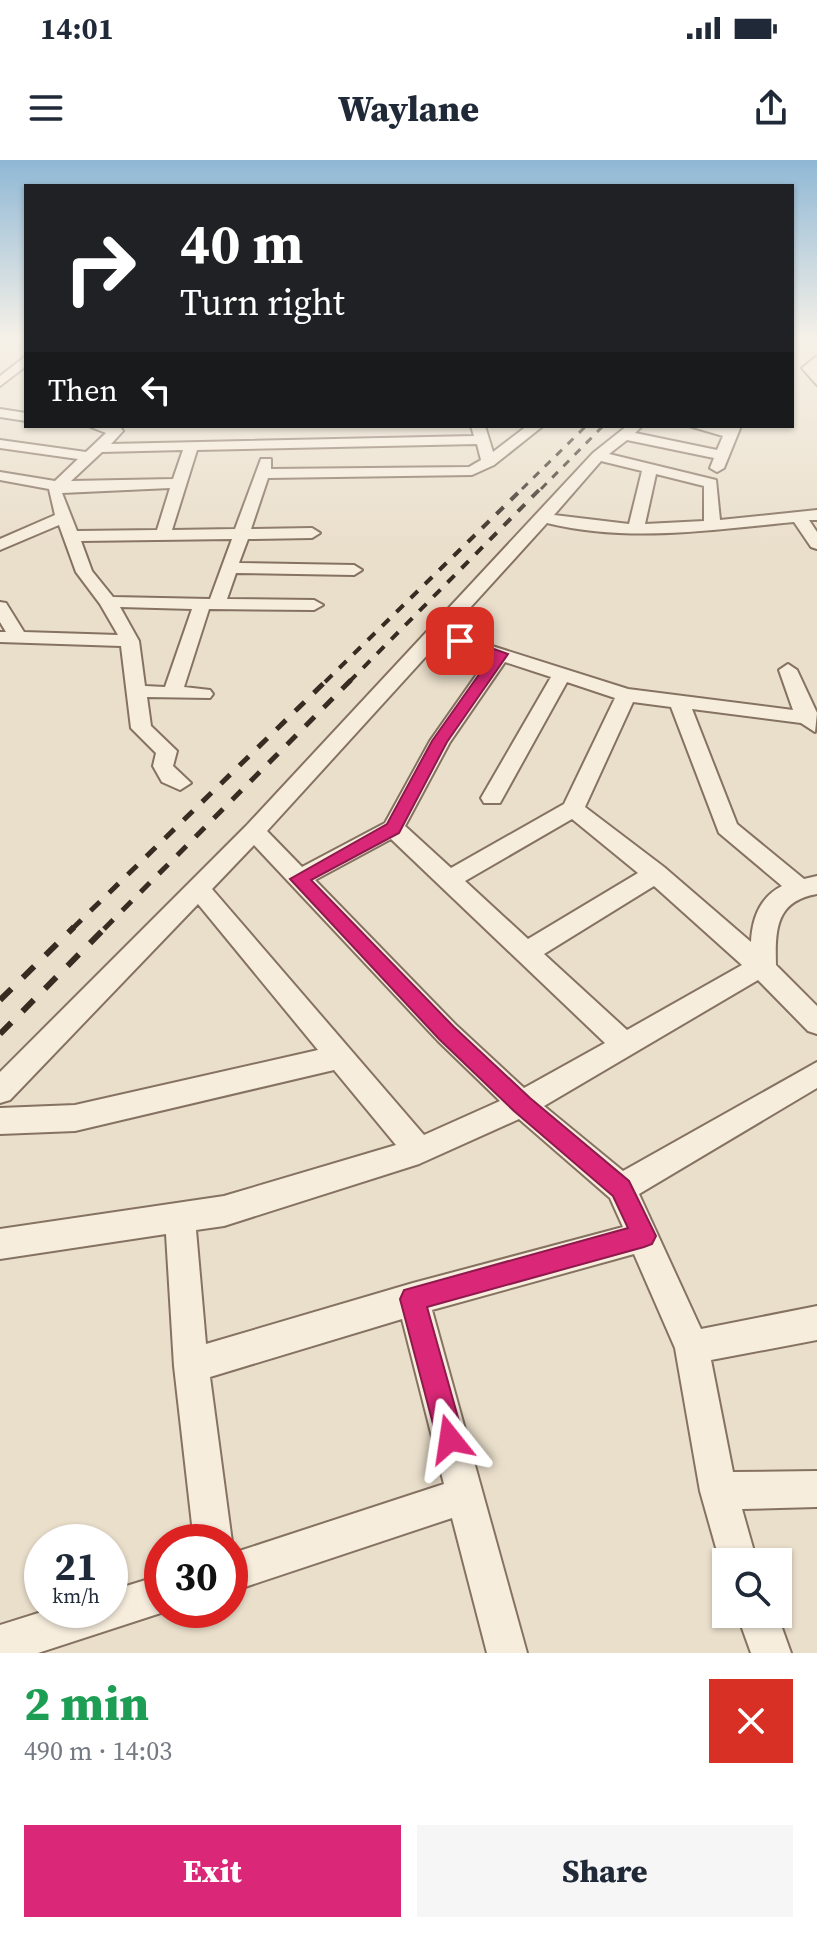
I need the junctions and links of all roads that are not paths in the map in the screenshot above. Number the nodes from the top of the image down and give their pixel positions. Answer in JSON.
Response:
{"nodes":[{"id":1,"x":0,"y":413,"type":"edge"},
{"id":2,"x":24,"y":417,"type":"edge"},
{"id":3,"x":123,"y":428,"type":"edge"},
{"id":4,"x":533,"y":428,"type":"edge"},
{"id":5,"x":732,"y":430,"type":"edge"},
{"id":6,"x":630,"y":431,"type":"edge"},
{"id":7,"x":480,"y":433,"type":"edge"},
{"id":8,"x":0,"y":444,"type":"edge"},
{"id":9,"x":272,"y":444,"type":"junction"},
{"id":10,"x":18,"y":446,"type":"junction"},
{"id":11,"x":191,"y":446,"type":"junction"},
{"id":12,"x":95,"y":452,"type":"junction"},
{"id":13,"x":722,"y":455,"type":"junction"},
{"id":14,"x":598,"y":456,"type":"junction"},
{"id":15,"x":0,"y":460,"type":"edge"},
{"id":16,"x":489,"y":462,"type":"junction"},
{"id":17,"x":650,"y":469,"type":"junction"},
{"id":18,"x":261,"y":474,"type":"junction"},
{"id":19,"x":0,"y":476,"type":"edge"},
{"id":20,"x":23,"y":480,"type":"junction"},
{"id":21,"x":180,"y":483,"type":"junction"},
{"id":22,"x":711,"y":483,"type":"junction"},
{"id":23,"x":58,"y":486,"type":"junction"},
{"id":24,"x":0,"y":487,"type":"edge"},
{"id":25,"x":808,"y":516,"type":"edge"},
{"id":26,"x":64,"y":517,"type":"junction"},
{"id":27,"x":544,"y":517,"type":"junction"},
{"id":28,"x":712,"y":523,"type":"junction"},
{"id":29,"x":636,"y":529,"type":"junction"},
{"id":30,"x":312,"y":533,"type":"dead end"},
{"id":31,"x":240,"y":534,"type":"junction"},
{"id":32,"x":163,"y":535,"type":"junction"},
{"id":33,"x":71,"y":536,"type":"junction"},
{"id":34,"x":817,"y":544,"type":"edge"},
{"id":35,"x":0,"y":545,"type":"edge"},
{"id":36,"x":230,"y":568,"type":"junction"},
{"id":37,"x":354,"y":570,"type":"dead end"},
{"id":38,"x":108,"y":602,"type":"junction"},
{"id":39,"x":210,"y":604,"type":"junction"},
{"id":40,"x":314,"y":605,"type":"dead end"},
{"id":41,"x":0,"y":607,"type":"edge"},
{"id":42,"x":439,"y":635,"type":"junction"},
{"id":43,"x":9,"y":637,"type":"edge"},
{"id":44,"x":130,"y":641,"type":"junction"},
{"id":45,"x":501,"y":654,"type":"junction"},
{"id":46,"x":788,"y":670,"type":"dead end"},
{"id":47,"x":562,"y":674,"type":"junction"},
{"id":48,"x":134,"y":691,"type":"junction"},
{"id":49,"x":172,"y":693,"type":"junction"},
{"id":50,"x":203,"y":694,"type":"dead end"},
{"id":51,"x":626,"y":695,"type":"junction"},
{"id":52,"x":680,"y":704,"type":"junction"},
{"id":53,"x":813,"y":721,"type":"edge"},
{"id":54,"x":180,"y":783,"type":"dead end"},
{"id":55,"x":492,"y":798,"type":"dead end"},
{"id":56,"x":573,"y":809,"type":"junction"},
{"id":57,"x":393,"y":828,"type":"junction"},
{"id":58,"x":254,"y":831,"type":"junction"},
{"id":59,"x":656,"y":873,"type":"junction"},
{"id":60,"x":299,"y":879,"type":"junction"},
{"id":61,"x":449,"y":880,"type":"junction"},
{"id":62,"x":808,"y":886,"type":"edge"},
{"id":63,"x":198,"y":888,"type":"junction"},
{"id":64,"x":527,"y":952,"type":"junction"},
{"id":65,"x":763,"y":965,"type":"junction"},
{"id":66,"x":817,"y":1023,"type":"edge"},
{"id":67,"x":623,"y":1043,"type":"junction"},
{"id":68,"x":340,"y":1057,"type":"junction"},
{"id":69,"x":817,"y":1074,"type":"edge"},
{"id":70,"x":0,"y":1091,"type":"edge"},
{"id":71,"x":522,"y":1104,"type":"junction"},
{"id":72,"x":0,"y":1121,"type":"edge"},
{"id":73,"x":419,"y":1151,"type":"junction"},
{"id":74,"x":621,"y":1188,"type":"junction"},
{"id":75,"x":180,"y":1220,"type":"junction"},
{"id":76,"x":644,"y":1236,"type":"junction"},
{"id":77,"x":0,"y":1244,"type":"edge"},
{"id":78,"x":413,"y":1299,"type":"junction"},
{"id":79,"x":817,"y":1323,"type":"edge"},
{"id":80,"x":692,"y":1347,"type":"junction"},
{"id":81,"x":191,"y":1366,"type":"junction"},
{"id":82,"x":817,"y":1489,"type":"edge"},
{"id":83,"x":718,"y":1491,"type":"junction"},
{"id":84,"x":465,"y":1495,"type":"junction"},
{"id":85,"x":211,"y":1524,"type":"edge"},
{"id":86,"x":734,"y":1548,"type":"edge"},
{"id":87,"x":248,"y":1567,"type":"edge"},
{"id":88,"x":144,"y":1600,"type":"edge"},
{"id":89,"x":762,"y":1628,"type":"edge"},
{"id":90,"x":0,"y":1645,"type":"edge"},
{"id":91,"x":507,"y":1653,"type":"edge"},
{"id":92,"x":771,"y":1653,"type":"edge"}],
"edges":[{"from":1,"to":2,"type":"street"},
{"from":3,"to":12,"type":"street"},
{"from":4,"to":16,"type":"street"},
{"from":5,"to":13,"type":"street"},
{"from":6,"to":13,"type":"street"},
{"from":6,"to":14,"type":"street"},
{"from":7,"to":9,"type":"street"},
{"from":7,"to":16,"type":"street"},
{"from":8,"to":10,"type":"street"},
{"from":9,"to":11,"type":"street"},
{"from":9,"to":18,"type":"street"},
{"from":10,"to":12,"type":"street"},
{"from":10,"to":15,"type":"street"},
{"from":11,"to":12,"type":"street"},
{"from":11,"to":21,"type":"street"},
{"from":12,"to":23,"type":"street"},
{"from":13,"to":22,"type":"street"},
{"from":14,"to":17,"type":"street"},
{"from":14,"to":27,"type":"street"},
{"from":16,"to":18,"type":"street"},
{"from":17,"to":22,"type":"street"},
{"from":17,"to":29,"type":"street"},
{"from":18,"to":31,"type":"street"},
{"from":19,"to":20,"type":"street"},
{"from":20,"to":23,"type":"street"},
{"from":20,"to":24,"type":"street"},
{"from":21,"to":23,"type":"street"},
{"from":21,"to":32,"type":"street"},
{"from":22,"to":28,"type":"street"},
{"from":23,"to":26,"type":"street"},
{"from":25,"to":28,"type":"street"},
{"from":25,"to":34,"type":"street"},
{"from":26,"to":33,"type":"street"},
{"from":26,"to":35,"type":"street"},
{"from":27,"to":29,"type":"street"},
{"from":27,"to":42,"type":"street"},
{"from":28,"to":29,"type":"street"},
{"from":30,"to":31,"type":"street"},
{"from":31,"to":32,"type":"street"},
{"from":31,"to":36,"type":"street"},
{"from":32,"to":33,"type":"street"},
{"from":33,"to":38,"type":"street"},
{"from":36,"to":37,"type":"street"},
{"from":36,"to":39,"type":"street"},
{"from":38,"to":39,"type":"street"},
{"from":38,"to":44,"type":"street"},
{"from":39,"to":40,"type":"street"},
{"from":39,"to":49,"type":"street"},
{"from":41,"to":43,"type":"street"},
{"from":42,"to":45,"type":"street"},
{"from":42,"to":58,"type":"street"},
{"from":43,"to":44,"type":"street"},
{"from":44,"to":48,"type":"street"},
{"from":45,"to":47,"type":"street"},
{"from":45,"to":57,"type":"street"},
{"from":46,"to":53,"type":"street"},
{"from":47,"to":51,"type":"street"},
{"from":47,"to":55,"type":"street"},
{"from":48,"to":49,"type":"street"},
{"from":48,"to":54,"type":"street"},
{"from":49,"to":50,"type":"street"},
{"from":51,"to":52,"type":"street"},
{"from":51,"to":56,"type":"street"},
{"from":52,"to":53,"type":"street"},
{"from":52,"to":62,"type":"street"},
{"from":56,"to":59,"type":"street"},
{"from":56,"to":61,"type":"street"},
{"from":57,"to":60,"type":"street"},
{"from":57,"to":61,"type":"street"},
{"from":58,"to":60,"type":"street"},
{"from":58,"to":63,"type":"street"},
{"from":59,"to":64,"type":"street"},
{"from":59,"to":65,"type":"street"},
{"from":60,"to":71,"type":"street"},
{"from":61,"to":64,"type":"street"},
{"from":62,"to":65,"type":"street"},
{"from":63,"to":68,"type":"street"},
{"from":63,"to":70,"type":"street"},
{"from":64,"to":67,"type":"street"},
{"from":65,"to":66,"type":"street"},
{"from":65,"to":67,"type":"street"},
{"from":67,"to":71,"type":"street"},
{"from":68,"to":72,"type":"street"},
{"from":68,"to":73,"type":"street"},
{"from":69,"to":74,"type":"street"},
{"from":71,"to":73,"type":"street"},
{"from":71,"to":74,"type":"street"},
{"from":73,"to":75,"type":"street"},
{"from":74,"to":76,"type":"street"},
{"from":75,"to":77,"type":"street"},
{"from":75,"to":81,"type":"street"},
{"from":76,"to":78,"type":"street"},
{"from":76,"to":80,"type":"street"},
{"from":78,"to":81,"type":"street"},
{"from":78,"to":84,"type":"street"},
{"from":79,"to":80,"type":"street"},
{"from":80,"to":83,"type":"street"},
{"from":81,"to":85,"type":"street"},
{"from":82,"to":83,"type":"street"},
{"from":83,"to":86,"type":"street"},
{"from":84,"to":87,"type":"street"},
{"from":84,"to":91,"type":"street"},
{"from":88,"to":90,"type":"street"},
{"from":89,"to":92,"type":"street"}]}
